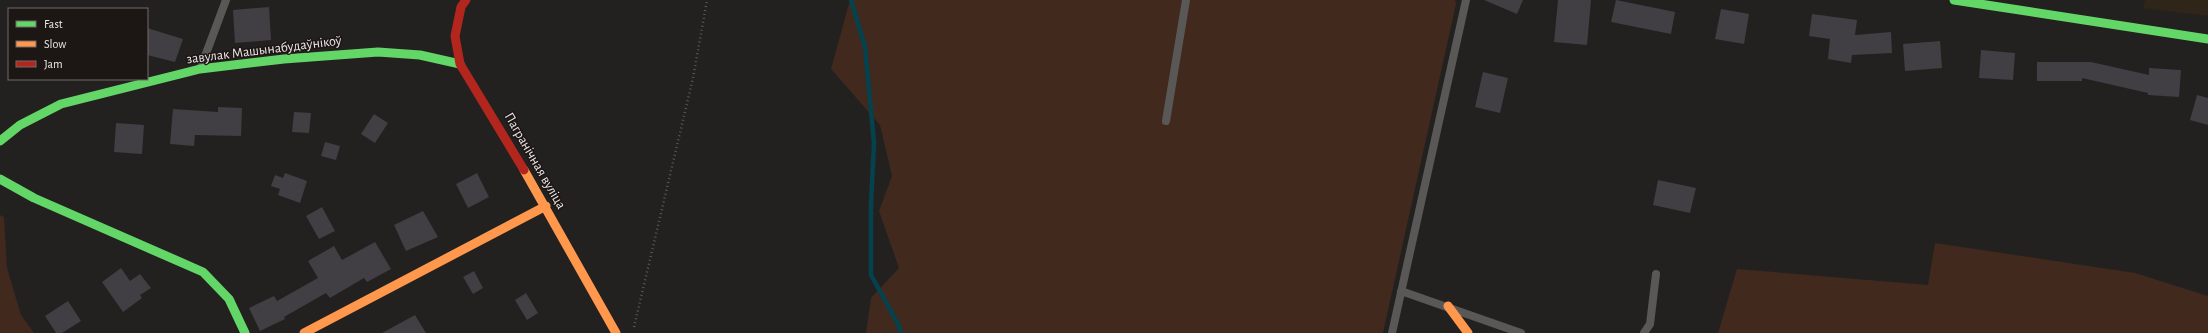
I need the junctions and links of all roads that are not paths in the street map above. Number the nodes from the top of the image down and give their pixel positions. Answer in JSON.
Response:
{"nodes":[{"id":1,"x":226,"y":0,"type":"edge"},
{"id":2,"x":466,"y":0,"type":"edge"},
{"id":3,"x":1186,"y":0,"type":"edge"},
{"id":4,"x":1466,"y":0,"type":"edge"},
{"id":5,"x":1954,"y":0,"type":"edge"},
{"id":6,"x":2208,"y":39,"type":"edge"},
{"id":7,"x":460,"y":64,"type":"junction"},
{"id":8,"x":200,"y":70,"type":"junction"},
{"id":9,"x":1166,"y":121,"type":"dead end"},
{"id":10,"x":0,"y":141,"type":"edge"},
{"id":11,"x":0,"y":179,"type":"edge"},
{"id":12,"x":546,"y":206,"type":"junction"},
{"id":13,"x":1656,"y":274,"type":"dead end"},
{"id":14,"x":1401,"y":291,"type":"junction"},
{"id":15,"x":1448,"y":306,"type":"junction"},
{"id":16,"x":245,"y":333,"type":"edge"},
{"id":17,"x":304,"y":333,"type":"edge"},
{"id":18,"x":616,"y":333,"type":"edge"},
{"id":19,"x":1392,"y":333,"type":"edge"},
{"id":20,"x":1468,"y":333,"type":"edge"},
{"id":21,"x":1522,"y":333,"type":"edge"},
{"id":22,"x":1644,"y":333,"type":"edge"}],
"edges":[{"from":1,"to":8,"type":"lane"},
{"from":2,"to":7,"type":"street","name":"Пагранічная вуліца"},
{"from":3,"to":9,"type":"lane"},
{"from":4,"to":14,"type":"lane"},
{"from":5,"to":6,"type":"street"},
{"from":7,"to":8,"type":"street","name":"завулак Машынабудаўнікоў"},
{"from":7,"to":12,"type":"street","name":"Пагранічная вуліца"},
{"from":8,"to":10,"type":"street","name":"завулак Машынабудаўнікоў"},
{"from":11,"to":16,"type":"street"},
{"from":12,"to":17,"type":"street"},
{"from":12,"to":18,"type":"street","name":"Пагранічная вуліца"},
{"from":13,"to":22,"type":"lane"},
{"from":14,"to":15,"type":"lane"},
{"from":14,"to":19,"type":"lane"},
{"from":15,"to":20,"type":"street"},
{"from":15,"to":21,"type":"lane"}]}
